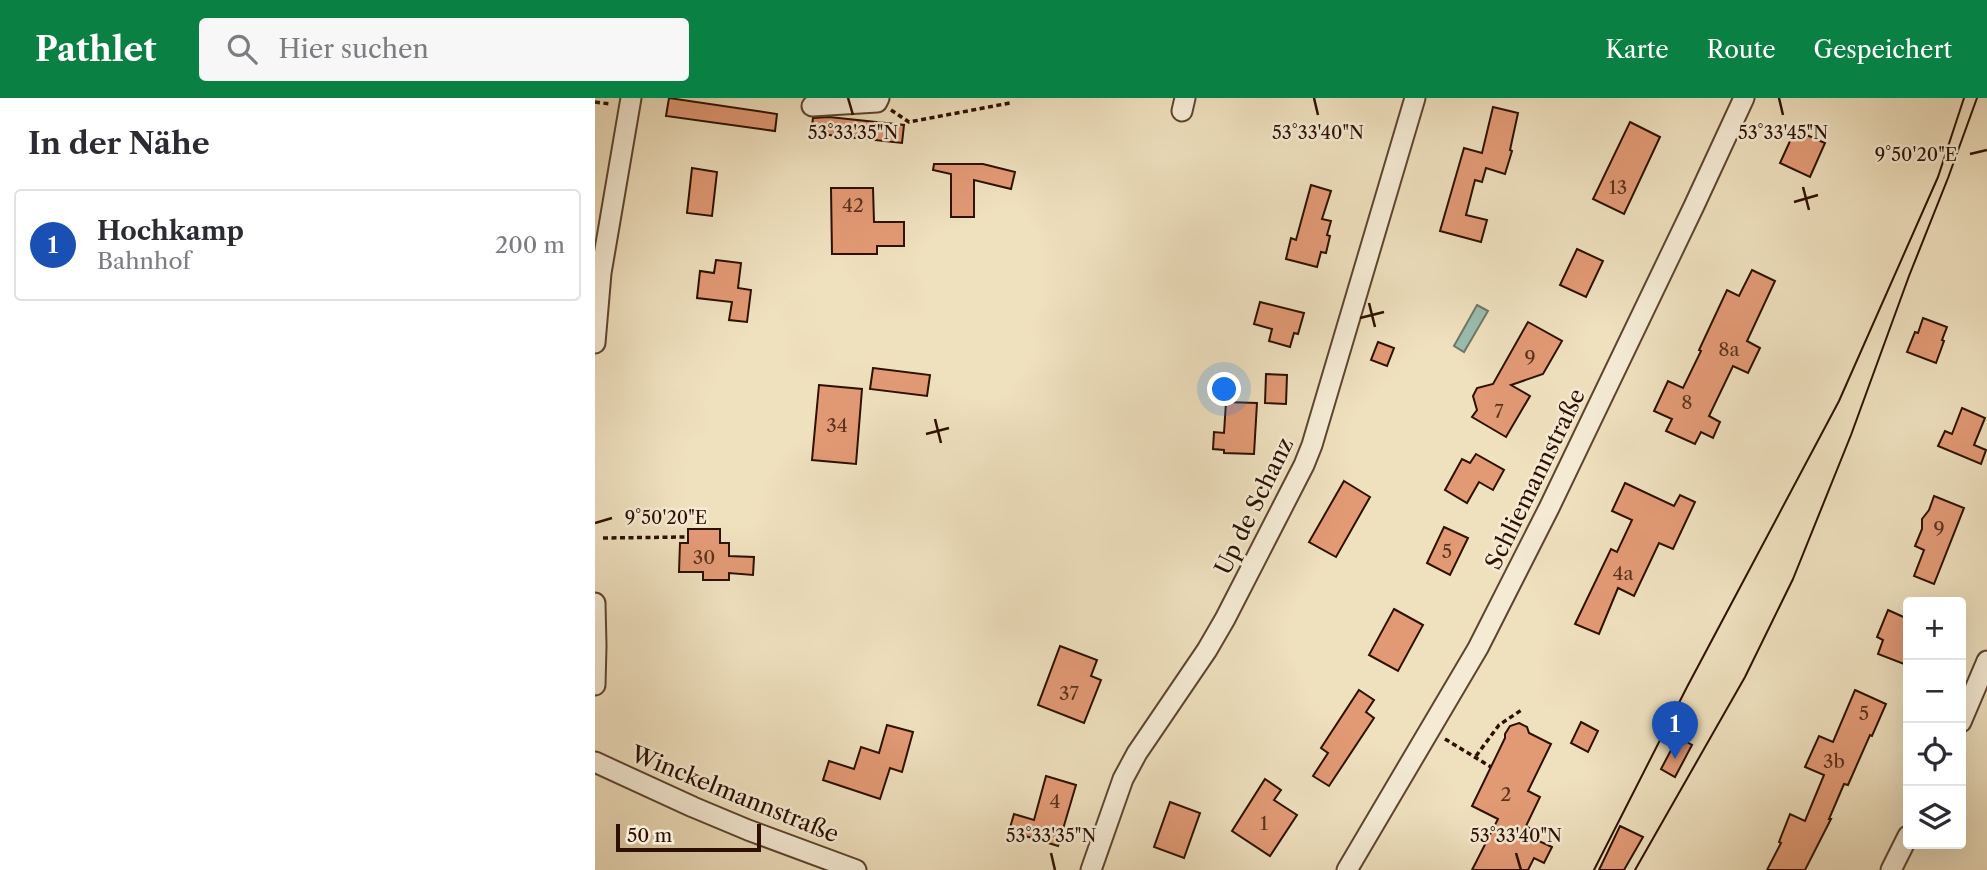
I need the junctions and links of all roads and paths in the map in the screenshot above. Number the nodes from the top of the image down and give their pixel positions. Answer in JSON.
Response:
{"nodes":[{"id":1,"x":1415,"y":98,"type":"edge"},
{"id":2,"x":1744,"y":98,"type":"edge"},
{"id":3,"x":878,"y":100,"type":"edge"},
{"id":4,"x":595,"y":102,"type":"edge"},
{"id":5,"x":624,"y":102,"type":"edge"},
{"id":6,"x":1010,"y":103,"type":"dead end"},
{"id":7,"x":812,"y":106,"type":"dead end"},
{"id":8,"x":598,"y":273,"type":"edge"},
{"id":9,"x":595,"y":343,"type":"edge"},
{"id":10,"x":685,"y":537,"type":"dead end"},
{"id":11,"x":603,"y":538,"type":"dead end"},
{"id":12,"x":595,"y":603,"type":"edge"},
{"id":13,"x":1987,"y":661,"type":"edge"},
{"id":14,"x":595,"y":685,"type":"edge"},
{"id":15,"x":1523,"y":709,"type":"dead end"},
{"id":16,"x":1966,"y":710,"type":"edge"},
{"id":17,"x":1440,"y":735,"type":"dead end"},
{"id":18,"x":1476,"y":756,"type":"junction"},
{"id":19,"x":595,"y":762,"type":"edge"},
{"id":20,"x":1491,"y":767,"type":"dead end"},
{"id":21,"x":1903,"y":845,"type":"edge"},
{"id":22,"x":856,"y":870,"type":"edge"},
{"id":23,"x":1091,"y":870,"type":"edge"},
{"id":24,"x":1347,"y":870,"type":"edge"},
{"id":25,"x":1891,"y":870,"type":"edge"}],
"edges":[{"from":1,"to":23,"type":"street","name":"Up de Schanz"},
{"from":2,"to":24,"type":"street","name":"Schliemannstraße"},
{"from":3,"to":6,"type":"path"},
{"from":3,"to":7,"type":"street"},
{"from":4,"to":5,"type":"path"},
{"from":5,"to":8,"type":"street"},
{"from":8,"to":9,"type":"street"},
{"from":10,"to":11,"type":"path"},
{"from":12,"to":14,"type":"street"},
{"from":13,"to":16,"type":"street"},
{"from":15,"to":18,"type":"path"},
{"from":17,"to":18,"type":"path"},
{"from":18,"to":20,"type":"path"},
{"from":19,"to":22,"type":"street","name":"Winckelmannstraße"},
{"from":21,"to":25,"type":"street"}]}
